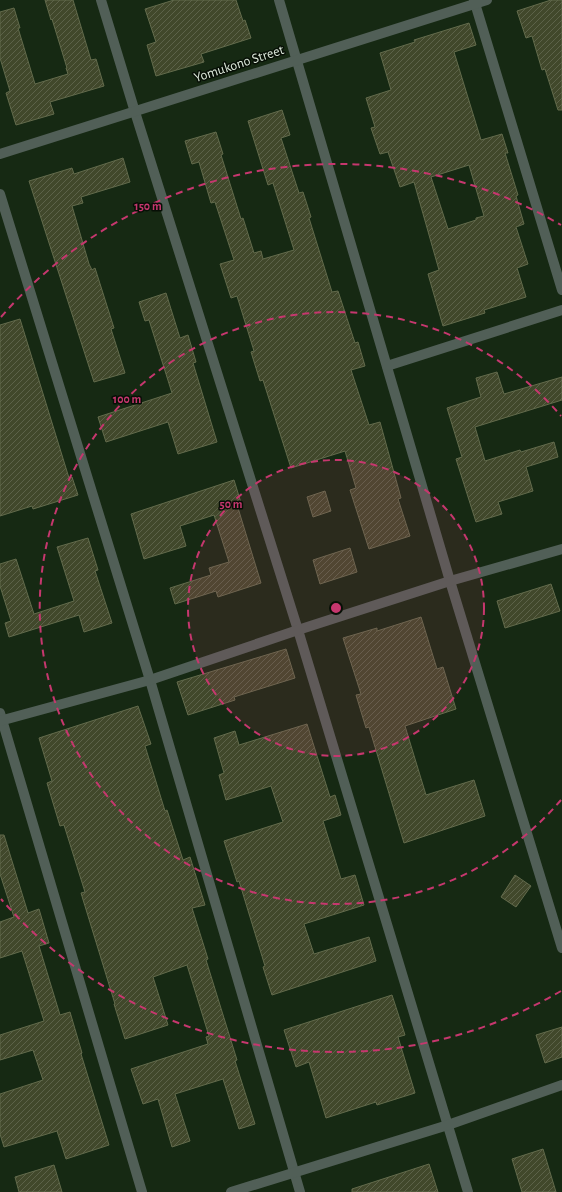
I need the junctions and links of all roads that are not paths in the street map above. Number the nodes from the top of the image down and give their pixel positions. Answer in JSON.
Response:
{"nodes":[{"id":1,"x":101,"y":0,"type":"edge"},
{"id":2,"x":279,"y":0,"type":"edge"},
{"id":3,"x":487,"y":0,"type":"edge"},
{"id":4,"x":475,"y":2,"type":"edge"},
{"id":5,"x":296,"y":60,"type":"junction"},
{"id":6,"x":135,"y":112,"type":"junction"},
{"id":7,"x":0,"y":154,"type":"edge"},
{"id":8,"x":0,"y":194,"type":"edge"},
{"id":9,"x":562,"y":290,"type":"edge"},
{"id":10,"x":562,"y":310,"type":"edge"},
{"id":11,"x":387,"y":366,"type":"junction"},
{"id":12,"x":562,"y":549,"type":"edge"},
{"id":13,"x":450,"y":581,"type":"junction"},
{"id":14,"x":298,"y":630,"type":"junction"},
{"id":15,"x":150,"y":680,"type":"junction"},
{"id":16,"x":1,"y":718,"type":"edge"},
{"id":17,"x":562,"y":948,"type":"edge"},
{"id":18,"x":562,"y":1085,"type":"edge"},
{"id":19,"x":448,"y":1125,"type":"junction"},
{"id":20,"x":294,"y":1173,"type":"junction"},
{"id":21,"x":142,"y":1192,"type":"edge"},
{"id":22,"x":231,"y":1192,"type":"edge"},
{"id":23,"x":300,"y":1192,"type":"edge"},
{"id":24,"x":468,"y":1192,"type":"edge"}],
"edges":[{"from":1,"to":6,"type":"street"},
{"from":2,"to":5,"type":"street"},
{"from":3,"to":4,"type":"street","name":"Yomukono Street"},
{"from":4,"to":5,"type":"street","name":"Yomukono Street"},
{"from":4,"to":9,"type":"street"},
{"from":5,"to":6,"type":"street","name":"Yomukono Street"},
{"from":5,"to":11,"type":"street"},
{"from":6,"to":7,"type":"street","name":"Yomukono Street"},
{"from":6,"to":14,"type":"street"},
{"from":8,"to":15,"type":"street"},
{"from":10,"to":11,"type":"street"},
{"from":11,"to":13,"type":"street"},
{"from":12,"to":13,"type":"street"},
{"from":13,"to":14,"type":"street"},
{"from":13,"to":17,"type":"street"},
{"from":14,"to":15,"type":"street"},
{"from":14,"to":19,"type":"street"},
{"from":15,"to":16,"type":"street"},
{"from":15,"to":20,"type":"street"},
{"from":16,"to":21,"type":"street"},
{"from":18,"to":19,"type":"street"},
{"from":19,"to":20,"type":"street"},
{"from":19,"to":24,"type":"street"},
{"from":20,"to":22,"type":"street"},
{"from":20,"to":23,"type":"street"}]}
